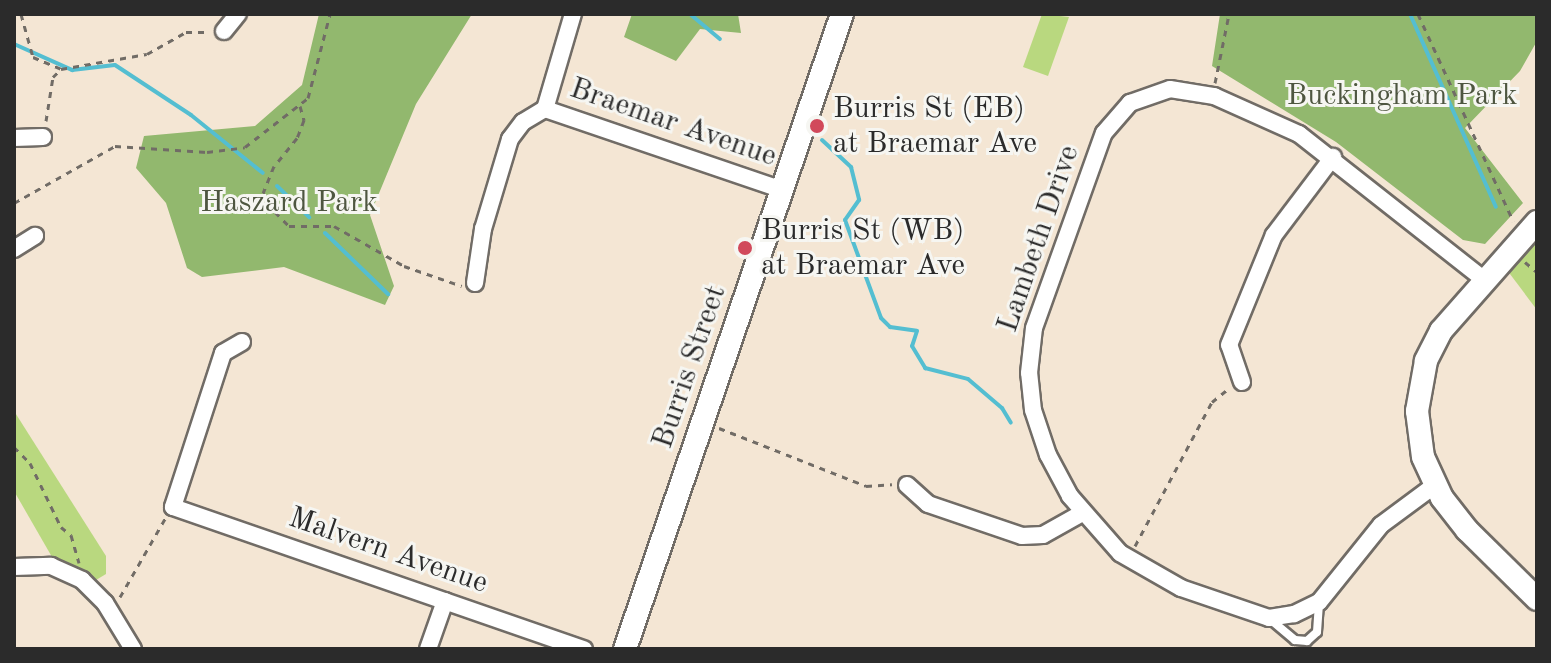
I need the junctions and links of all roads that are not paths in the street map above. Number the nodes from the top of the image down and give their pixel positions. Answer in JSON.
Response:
{"nodes":[{"id":1,"x":238,"y":14,"type":"edge"},
{"id":2,"x":573,"y":14,"type":"edge"},
{"id":3,"x":842,"y":14,"type":"edge"},
{"id":4,"x":224,"y":31,"type":"road end"},
{"id":5,"x":545,"y":109,"type":"junction"},
{"id":6,"x":43,"y":137,"type":"road end"},
{"id":7,"x":14,"y":138,"type":"edge"},
{"id":8,"x":1333,"y":157,"type":"junction"},
{"id":9,"x":783,"y":190,"type":"junction"},
{"id":10,"x":1537,"y":222,"type":"edge"},
{"id":11,"x":35,"y":236,"type":"dead end"},
{"id":12,"x":14,"y":249,"type":"edge"},
{"id":13,"x":1483,"y":279,"type":"junction"},
{"id":14,"x":475,"y":283,"type":"dead end"},
{"id":15,"x":242,"y":342,"type":"dead end"},
{"id":16,"x":1242,"y":382,"type":"road end"},
{"id":17,"x":907,"y":485,"type":"road end"},
{"id":18,"x":1435,"y":485,"type":"junction"},
{"id":19,"x":1082,"y":513,"type":"junction"},
{"id":20,"x":14,"y":567,"type":"edge"},
{"id":21,"x":1537,"y":599,"type":"edge"},
{"id":22,"x":445,"y":601,"type":"junction"},
{"id":23,"x":1319,"y":602,"type":"junction"},
{"id":24,"x":1269,"y":618,"type":"junction"},
{"id":25,"x":133,"y":649,"type":"edge"},
{"id":26,"x":428,"y":649,"type":"edge"},
{"id":27,"x":584,"y":649,"type":"edge"},
{"id":28,"x":625,"y":649,"type":"edge"}],
"edges":[{"from":1,"to":4,"type":"street"},
{"from":2,"to":5,"type":"street"},
{"from":3,"to":9,"type":"street","name":"Burris Street"},
{"from":5,"to":9,"type":"street","name":"Braemar Avenue"},
{"from":5,"to":14,"type":"street"},
{"from":6,"to":7,"type":"street"},
{"from":8,"to":13,"type":"street","name":"Lambeth Drive"},
{"from":8,"to":16,"type":"street"},
{"from":8,"to":19,"type":"street","name":"Lambeth Drive"},
{"from":9,"to":28,"type":"street","name":"Burris Street"},
{"from":10,"to":13,"type":"street"},
{"from":11,"to":12,"type":"street"},
{"from":13,"to":18,"type":"street"},
{"from":15,"to":22,"type":"street","name":"Malvern Avenue"},
{"from":17,"to":19,"type":"street"},
{"from":18,"to":21,"type":"street"},
{"from":18,"to":23,"type":"street"},
{"from":19,"to":24,"type":"street","name":"Lambeth Drive"},
{"from":20,"to":25,"type":"street"},
{"from":22,"to":26,"type":"street"},
{"from":22,"to":27,"type":"street","name":"Malvern Avenue"},
{"from":23,"to":24,"type":"street"},
{"from":23,"to":24,"type":"lane"}]}
